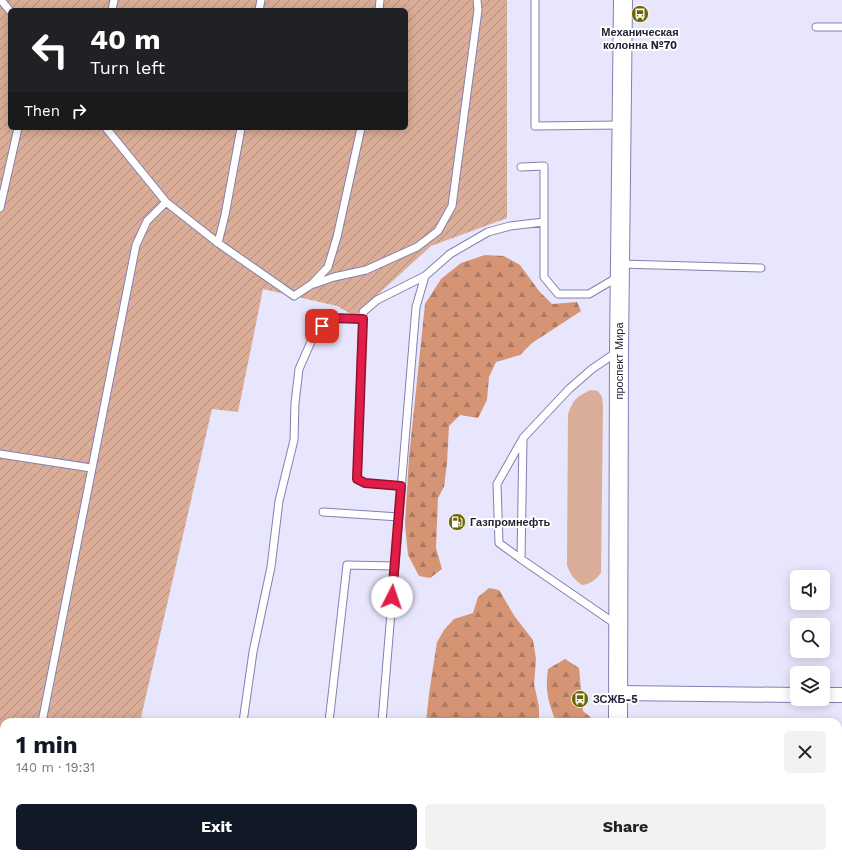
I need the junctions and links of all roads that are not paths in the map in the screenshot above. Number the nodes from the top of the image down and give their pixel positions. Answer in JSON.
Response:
{"nodes":[{"id":1,"x":1,"y":0,"type":"edge"},
{"id":2,"x":477,"y":0,"type":"edge"},
{"id":3,"x":535,"y":0,"type":"edge"},
{"id":4,"x":623,"y":0,"type":"edge"},
{"id":5,"x":8,"y":9,"type":"edge"},
{"id":6,"x":816,"y":27,"type":"dead end"},
{"id":7,"x":842,"y":27,"type":"edge"},
{"id":8,"x":621,"y":125,"type":"junction"},
{"id":9,"x":18,"y":130,"type":"edge"},
{"id":10,"x":108,"y":130,"type":"edge"},
{"id":11,"x":241,"y":130,"type":"edge"},
{"id":12,"x":360,"y":130,"type":"edge"},
{"id":13,"x":521,"y":166,"type":"dead end"},
{"id":14,"x":166,"y":202,"type":"junction"},
{"id":15,"x":0,"y":208,"type":"edge"},
{"id":16,"x":544,"y":222,"type":"junction"},
{"id":17,"x":218,"y":243,"type":"junction"},
{"id":18,"x":761,"y":268,"type":"dead end"},
{"id":19,"x":620,"y":270,"type":"junction"},
{"id":20,"x":425,"y":276,"type":"junction"},
{"id":21,"x":312,"y":284,"type":"junction"},
{"id":22,"x":363,"y":319,"type":"junction"},
{"id":23,"x":619,"y":350,"type":"junction"},
{"id":24,"x":523,"y":438,"type":"junction"},
{"id":25,"x":0,"y":454,"type":"edge"},
{"id":26,"x":91,"y":468,"type":"junction"},
{"id":27,"x":401,"y":486,"type":"junction"},
{"id":28,"x":323,"y":512,"type":"dead end"},
{"id":29,"x":399,"y":517,"type":"junction"},
{"id":30,"x":521,"y":559,"type":"junction"},
{"id":31,"x":395,"y":566,"type":"junction"},
{"id":32,"x":618,"y":626,"type":"junction"},
{"id":33,"x":618,"y":693,"type":"junction"},
{"id":34,"x":790,"y":694,"type":"edge"},
{"id":35,"x":830,"y":695,"type":"edge"},
{"id":36,"x":842,"y":695,"type":"edge"},
{"id":37,"x":43,"y":718,"type":"edge"},
{"id":38,"x":244,"y":718,"type":"edge"},
{"id":39,"x":329,"y":718,"type":"edge"},
{"id":40,"x":382,"y":718,"type":"edge"},
{"id":41,"x":618,"y":718,"type":"edge"}],
"edges":[{"from":1,"to":5,"type":"lane"},
{"from":2,"to":21,"type":"lane"},
{"from":3,"to":8,"type":"lane"},
{"from":4,"to":8,"type":"street","name":"проспект Мира"},
{"from":6,"to":7,"type":"lane"},
{"from":8,"to":19,"type":"street","name":"проспект Мира"},
{"from":9,"to":15,"type":"lane"},
{"from":10,"to":14,"type":"lane"},
{"from":11,"to":17,"type":"lane"},
{"from":12,"to":21,"type":"lane"},
{"from":13,"to":16,"type":"lane"},
{"from":14,"to":17,"type":"lane"},
{"from":14,"to":26,"type":"lane"},
{"from":16,"to":19,"type":"lane"},
{"from":16,"to":20,"type":"lane"},
{"from":17,"to":21,"type":"lane"},
{"from":18,"to":19,"type":"lane"},
{"from":19,"to":23,"type":"street","name":"проспект Мира"},
{"from":20,"to":22,"type":"lane"},
{"from":20,"to":27,"type":"lane"},
{"from":22,"to":27,"type":"lane"},
{"from":22,"to":38,"type":"lane"},
{"from":23,"to":24,"type":"lane"},
{"from":23,"to":32,"type":"street","name":"проспект Мира"},
{"from":24,"to":30,"type":"lane"},
{"from":24,"to":30,"type":"lane"},
{"from":25,"to":26,"type":"lane"},
{"from":26,"to":37,"type":"lane"},
{"from":27,"to":29,"type":"lane"},
{"from":28,"to":29,"type":"lane"},
{"from":29,"to":31,"type":"lane"},
{"from":30,"to":32,"type":"lane"},
{"from":31,"to":39,"type":"lane"},
{"from":31,"to":40,"type":"lane"},
{"from":32,"to":33,"type":"street","name":"проспект Мира"},
{"from":33,"to":34,"type":"street"},
{"from":33,"to":41,"type":"street","name":"проспект Мира"},
{"from":35,"to":36,"type":"street"}]}
